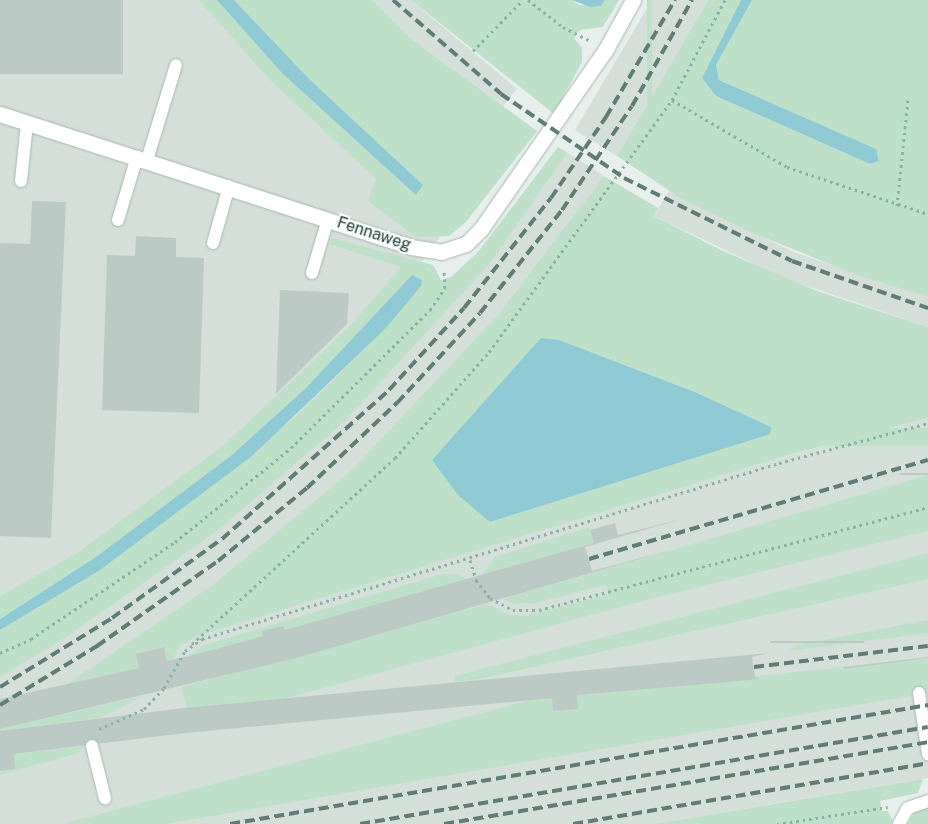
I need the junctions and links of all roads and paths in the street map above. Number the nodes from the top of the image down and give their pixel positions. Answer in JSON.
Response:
{"nodes":[{"id":1,"x":523,"y":0,"type":"edge"},
{"id":2,"x":528,"y":0,"type":"edge"},
{"id":3,"x":633,"y":0,"type":"edge"},
{"id":4,"x":725,"y":0,"type":"edge"},
{"id":5,"x":606,"y":49,"type":"junction"},
{"id":6,"x":473,"y":51,"type":"dead end"},
{"id":7,"x":176,"y":64,"type":"dead end"},
{"id":8,"x":908,"y":99,"type":"dead end"},
{"id":9,"x":672,"y":100,"type":"junction"},
{"id":10,"x":0,"y":114,"type":"edge"},
{"id":11,"x":27,"y":123,"type":"junction"},
{"id":12,"x":142,"y":159,"type":"junction"},
{"id":13,"x":21,"y":182,"type":"dead end"},
{"id":14,"x":229,"y":186,"type":"junction"},
{"id":15,"x":897,"y":206,"type":"junction"},
{"id":16,"x":928,"y":214,"type":"edge"},
{"id":17,"x":328,"y":219,"type":"junction"},
{"id":18,"x":118,"y":220,"type":"dead end"},
{"id":19,"x":213,"y":244,"type":"dead end"},
{"id":20,"x":312,"y":273,"type":"dead end"},
{"id":21,"x":445,"y":279,"type":"dead end"},
{"id":22,"x":928,"y":423,"type":"edge"},
{"id":23,"x":928,"y":507,"type":"edge"},
{"id":24,"x":470,"y":560,"type":"junction"},
{"id":25,"x":192,"y":644,"type":"junction"},
{"id":26,"x":0,"y":653,"type":"edge"},
{"id":27,"x":920,"y":693,"type":"dead end"},
{"id":28,"x":92,"y":746,"type":"joint"},
{"id":29,"x":928,"y":754,"type":"edge"},
{"id":30,"x":105,"y":798,"type":"dead end"},
{"id":31,"x":928,"y":801,"type":"edge"},
{"id":32,"x":908,"y":808,"type":"junction"},
{"id":33,"x":777,"y":824,"type":"edge"},
{"id":34,"x":899,"y":824,"type":"edge"}],
"edges":[{"from":1,"to":6,"type":"path"},
{"from":2,"to":5,"type":"path"},
{"from":3,"to":5,"type":"street","name":"Fennaweg"},
{"from":4,"to":9,"type":"path"},
{"from":5,"to":17,"type":"street","name":"Fennaweg"},
{"from":7,"to":12,"type":"lane"},
{"from":8,"to":15,"type":"path"},
{"from":9,"to":15,"type":"path"},
{"from":9,"to":25,"type":"path"},
{"from":10,"to":11,"type":"street","name":"Fennaweg"},
{"from":11,"to":12,"type":"street","name":"Fennaweg"},
{"from":11,"to":13,"type":"lane"},
{"from":12,"to":14,"type":"street","name":"Fennaweg"},
{"from":12,"to":18,"type":"lane"},
{"from":14,"to":17,"type":"street","name":"Fennaweg"},
{"from":14,"to":19,"type":"lane"},
{"from":15,"to":16,"type":"path"},
{"from":17,"to":20,"type":"lane"},
{"from":21,"to":26,"type":"path"},
{"from":22,"to":24,"type":"path"},
{"from":23,"to":24,"type":"path"},
{"from":24,"to":25,"type":"path"},
{"from":25,"to":28,"type":"path"},
{"from":27,"to":29,"type":"lane"},
{"from":28,"to":30,"type":"lane"},
{"from":31,"to":32,"type":"lane"},
{"from":32,"to":33,"type":"path"},
{"from":32,"to":34,"type":"lane"}]}
